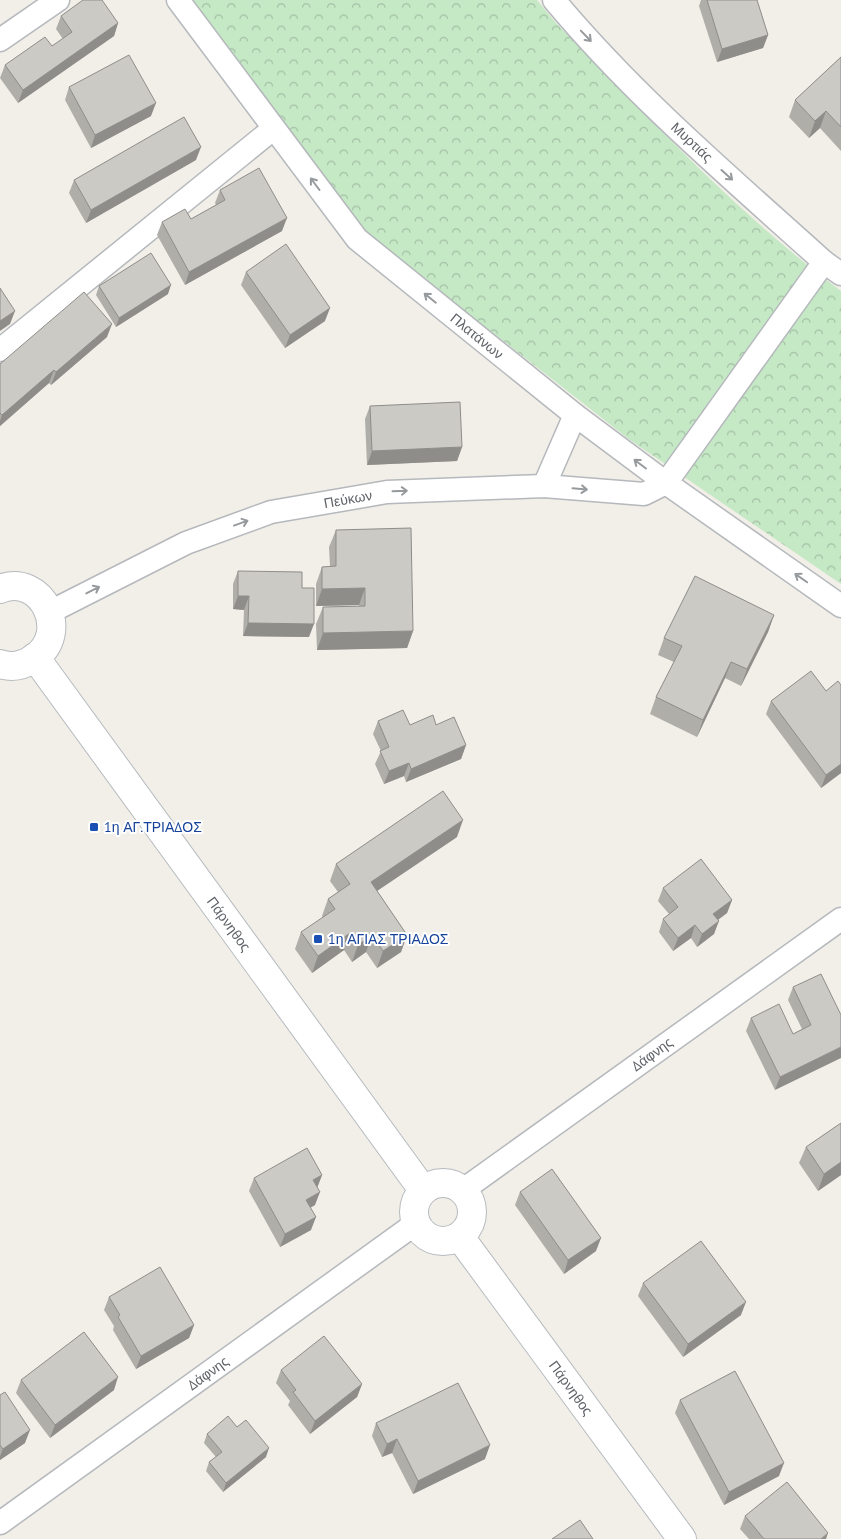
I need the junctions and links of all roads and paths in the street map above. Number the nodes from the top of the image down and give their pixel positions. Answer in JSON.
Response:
{"nodes":[{"id":1,"x":58,"y":0,"type":"edge"},
{"id":2,"x":178,"y":0,"type":"edge"},
{"id":3,"x":554,"y":0,"type":"edge"},
{"id":4,"x":0,"y":40,"type":"edge"},
{"id":5,"x":273,"y":129,"type":"junction"},
{"id":6,"x":832,"y":268,"type":"edge"},
{"id":7,"x":0,"y":350,"type":"edge"},
{"id":8,"x":575,"y":415,"type":"junction"},
{"id":9,"x":666,"y":483,"type":"junction"},
{"id":10,"x":544,"y":486,"type":"junction"},
{"id":11,"x":0,"y":589,"type":"edge"},
{"id":12,"x":841,"y":606,"type":"edge"},
{"id":13,"x":50,"y":612,"type":"junction"},
{"id":14,"x":35,"y":657,"type":"junction"},
{"id":15,"x":0,"y":664,"type":"edge"},
{"id":16,"x":841,"y":918,"type":"edge"},
{"id":17,"x":424,"y":1190,"type":"junction"},
{"id":18,"x":463,"y":1190,"type":"junction"},
{"id":19,"x":415,"y":1224,"type":"junction"},
{"id":20,"x":460,"y":1237,"type":"junction"},
{"id":21,"x":0,"y":1523,"type":"edge"},
{"id":22,"x":682,"y":1539,"type":"edge"}],
"edges":[{"from":1,"to":4,"type":"street"},
{"from":2,"to":5,"type":"street","name":"Πλατάνων"},
{"from":3,"to":6,"type":"street","name":"Μυρτιάς","one_way":true},
{"from":5,"to":7,"type":"street"},
{"from":8,"to":5,"type":"street","name":"Πλατάνων","one_way":true},
{"from":6,"to":9,"type":"street"},
{"from":9,"to":8,"type":"street","name":"Πλατάνων","one_way":true},
{"from":8,"to":10,"type":"street"},
{"from":10,"to":9,"type":"street","name":"Πεύκων","one_way":true},
{"from":12,"to":9,"type":"street","name":"Πλατάνων","one_way":true},
{"from":13,"to":10,"type":"street","name":"Πεύκων","one_way":true},
{"from":11,"to":13,"type":"street"},
{"from":13,"to":14,"type":"street"},
{"from":14,"to":15,"type":"street"},
{"from":14,"to":17,"type":"street","name":"Πάρνηθος"},
{"from":16,"to":18,"type":"street","name":"Δάφνης"},
{"from":17,"to":18,"type":"street"},
{"from":17,"to":19,"type":"street"},
{"from":18,"to":20,"type":"street"},
{"from":19,"to":20,"type":"street"},
{"from":19,"to":21,"type":"street","name":"Δάφνης"},
{"from":20,"to":22,"type":"street","name":"Πάρνηθος"}]}
